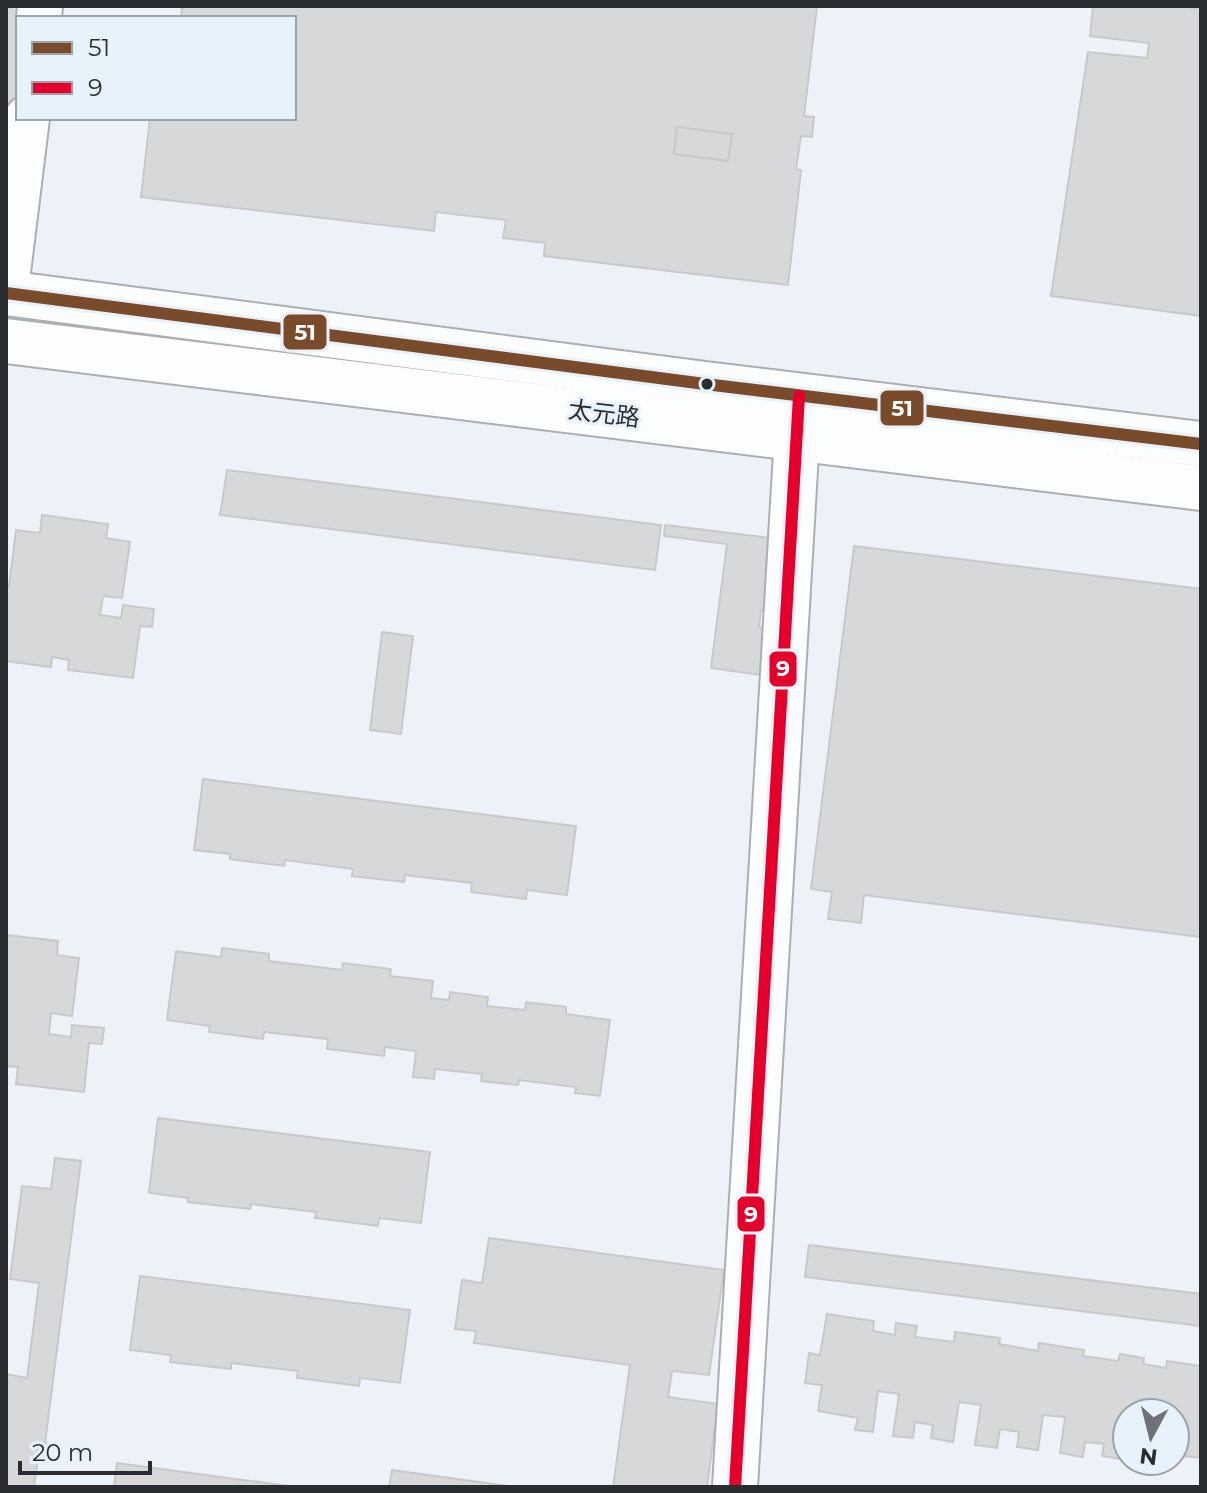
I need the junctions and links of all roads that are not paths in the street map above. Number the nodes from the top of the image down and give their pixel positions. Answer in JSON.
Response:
{"nodes":[{"id":1,"x":27,"y":120,"type":"edge"},
{"id":2,"x":6,"y":290,"type":"edge"},
{"id":3,"x":6,"y":341,"type":"edge"},
{"id":4,"x":798,"y":417,"type":"junction"},
{"id":5,"x":1201,"y":444,"type":"edge"},
{"id":6,"x":1201,"y":488,"type":"edge"},
{"id":7,"x":735,"y":1487,"type":"edge"}],
"edges":[{"from":1,"to":2,"type":"main road"},
{"from":2,"to":4,"type":"main road","name":"太元路"},
{"from":3,"to":4,"type":"main road","name":"太元路"},
{"from":4,"to":5,"type":"main road","name":"太元路"},
{"from":4,"to":6,"type":"main road","name":"太元路"},
{"from":4,"to":7,"type":"main road"}]}
